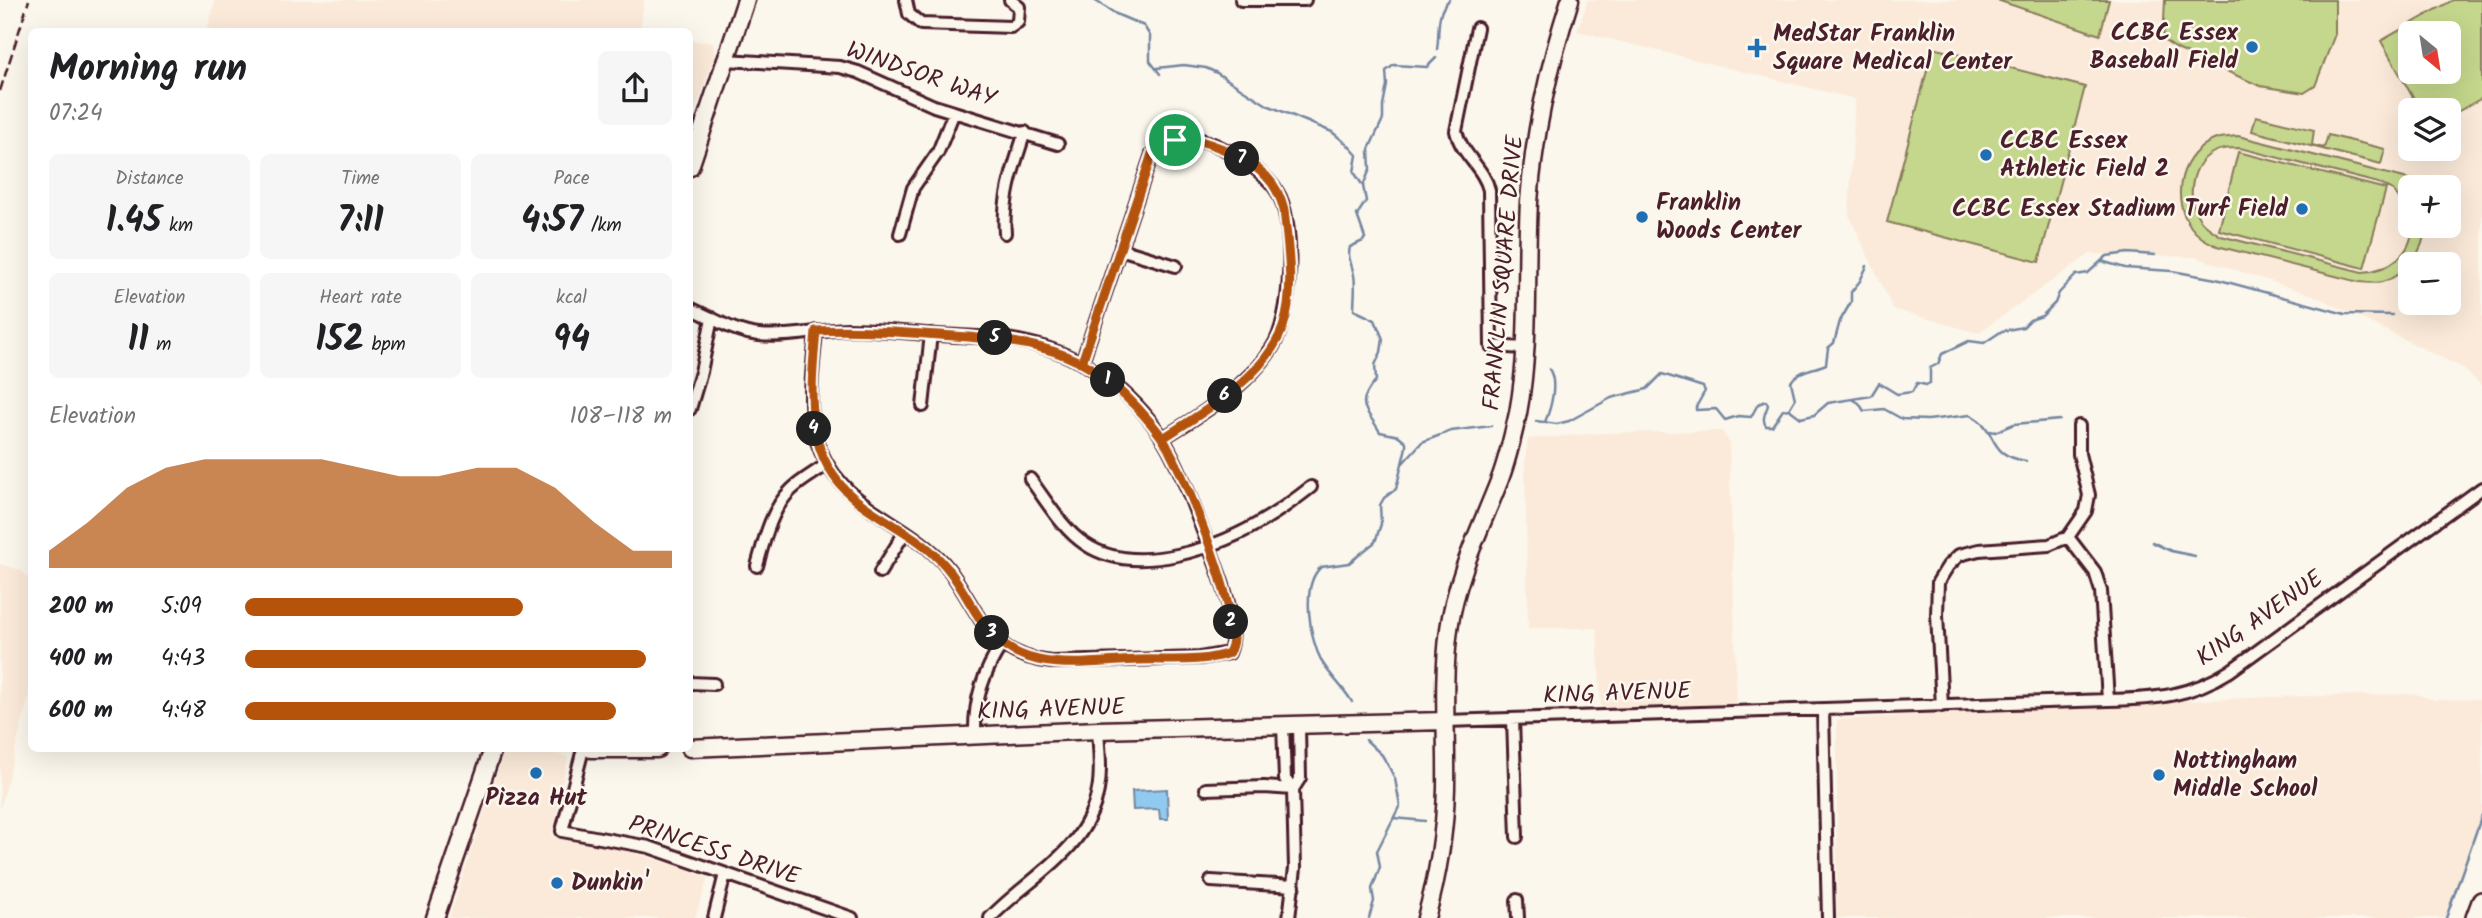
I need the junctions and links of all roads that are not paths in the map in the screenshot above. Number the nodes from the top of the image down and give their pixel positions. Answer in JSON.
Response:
{"nodes":[{"id":1,"x":746,"y":0,"type":"edge"},
{"id":2,"x":906,"y":0,"type":"edge"},
{"id":3,"x":1010,"y":0,"type":"edge"},
{"id":4,"x":1241,"y":0,"type":"edge"},
{"id":5,"x":1305,"y":0,"type":"edge"},
{"id":6,"x":1570,"y":0,"type":"edge"},
{"id":7,"x":1477,"y":27,"type":"dead end"},
{"id":8,"x":726,"y":60,"type":"junction"},
{"id":9,"x":954,"y":112,"type":"junction"},
{"id":10,"x":1025,"y":132,"type":"junction"},
{"id":11,"x":1058,"y":144,"type":"dead end"},
{"id":12,"x":693,"y":158,"type":"edge"},
{"id":13,"x":1005,"y":233,"type":"dead end"},
{"id":14,"x":900,"y":234,"type":"dead end"},
{"id":15,"x":1120,"y":249,"type":"junction"},
{"id":16,"x":1176,"y":266,"type":"dead end"},
{"id":17,"x":693,"y":309,"type":"edge"},
{"id":18,"x":712,"y":317,"type":"junction"},
{"id":19,"x":816,"y":331,"type":"junction"},
{"id":20,"x":931,"y":334,"type":"junction"},
{"id":21,"x":1524,"y":348,"type":"junction"},
{"id":22,"x":1082,"y":362,"type":"junction"},
{"id":23,"x":693,"y":399,"type":"edge"},
{"id":24,"x":923,"y":406,"type":"dead end"},
{"id":25,"x":2079,"y":426,"type":"dead end"},
{"id":26,"x":1163,"y":438,"type":"junction"},
{"id":27,"x":827,"y":464,"type":"junction"},
{"id":28,"x":1030,"y":479,"type":"dead end"},
{"id":29,"x":1311,"y":487,"type":"dead end"},
{"id":30,"x":2482,"y":488,"type":"edge"},
{"id":31,"x":905,"y":532,"type":"junction"},
{"id":32,"x":2068,"y":537,"type":"junction"},
{"id":33,"x":1209,"y":547,"type":"junction"},
{"id":34,"x":757,"y":566,"type":"dead end"},
{"id":35,"x":880,"y":572,"type":"dead end"},
{"id":36,"x":1002,"y":643,"type":"junction"},
{"id":37,"x":693,"y":683,"type":"edge"},
{"id":38,"x":714,"y":684,"type":"dead end"},
{"id":39,"x":2108,"y":701,"type":"junction"},
{"id":40,"x":1942,"y":706,"type":"junction"},
{"id":41,"x":1823,"y":710,"type":"junction"},
{"id":42,"x":1513,"y":719,"type":"junction"},
{"id":43,"x":1445,"y":721,"type":"junction"},
{"id":44,"x":1291,"y":725,"type":"junction"},
{"id":45,"x":1098,"y":730,"type":"junction"},
{"id":46,"x":975,"y":735,"type":"junction"},
{"id":47,"x":693,"y":748,"type":"edge"},
{"id":48,"x":492,"y":752,"type":"edge"},
{"id":49,"x":582,"y":752,"type":"edge"},
{"id":50,"x":1206,"y":789,"type":"dead end"},
{"id":51,"x":1293,"y":789,"type":"junction"},
{"id":52,"x":1517,"y":836,"type":"dead end"},
{"id":53,"x":726,"y":874,"type":"junction"},
{"id":54,"x":1211,"y":881,"type":"dead end"},
{"id":55,"x":1294,"y":886,"type":"junction"},
{"id":56,"x":1517,"y":900,"type":"dead end"},
{"id":57,"x":2482,"y":902,"type":"edge"},
{"id":58,"x":435,"y":918,"type":"edge"},
{"id":59,"x":714,"y":918,"type":"edge"},
{"id":60,"x":852,"y":918,"type":"edge"},
{"id":61,"x":990,"y":918,"type":"edge"},
{"id":62,"x":1289,"y":918,"type":"edge"},
{"id":63,"x":1426,"y":918,"type":"edge"},
{"id":64,"x":1518,"y":918,"type":"edge"},
{"id":65,"x":1828,"y":918,"type":"edge"},
{"id":66,"x":2476,"y":918,"type":"edge"}],
"edges":[{"from":1,"to":8,"type":"street"},
{"from":2,"to":3,"type":"street"},
{"from":4,"to":5,"type":"street"},
{"from":6,"to":21,"type":"street","name":"FRANKLIN SQUARE DRIVE"},
{"from":7,"to":21,"type":"street"},
{"from":8,"to":9,"type":"street","name":"WINDSOR WAY"},
{"from":8,"to":12,"type":"street"},
{"from":9,"to":10,"type":"street","name":"WINDSOR WAY"},
{"from":9,"to":14,"type":"street"},
{"from":10,"to":11,"type":"street","name":"WINDSOR WAY"},
{"from":10,"to":13,"type":"street"},
{"from":15,"to":16,"type":"street"},
{"from":15,"to":22,"type":"street"},
{"from":15,"to":26,"type":"street"},
{"from":17,"to":18,"type":"street"},
{"from":18,"to":19,"type":"street"},
{"from":18,"to":23,"type":"street"},
{"from":19,"to":20,"type":"street"},
{"from":19,"to":27,"type":"street"},
{"from":20,"to":22,"type":"street"},
{"from":20,"to":24,"type":"street"},
{"from":21,"to":43,"type":"street","name":"FRANKLIN SQUARE DRIVE"},
{"from":22,"to":26,"type":"street"},
{"from":25,"to":32,"type":"street"},
{"from":26,"to":33,"type":"street"},
{"from":27,"to":31,"type":"street"},
{"from":27,"to":34,"type":"street"},
{"from":28,"to":33,"type":"street"},
{"from":29,"to":33,"type":"street"},
{"from":30,"to":39,"type":"street","name":"KING AVENUE"},
{"from":31,"to":35,"type":"street"},
{"from":31,"to":36,"type":"street"},
{"from":32,"to":39,"type":"street"},
{"from":32,"to":40,"type":"street"},
{"from":33,"to":36,"type":"street"},
{"from":36,"to":46,"type":"street"},
{"from":37,"to":38,"type":"street"},
{"from":39,"to":40,"type":"street","name":"KING AVENUE"},
{"from":40,"to":41,"type":"street","name":"KING AVENUE"},
{"from":41,"to":42,"type":"street","name":"KING AVENUE"},
{"from":41,"to":65,"type":"street"},
{"from":42,"to":43,"type":"street","name":"KING AVENUE"},
{"from":42,"to":52,"type":"street"},
{"from":43,"to":44,"type":"street","name":"KING AVENUE"},
{"from":43,"to":63,"type":"street","name":"FRANKLIN SQUARE DRIVE"},
{"from":44,"to":45,"type":"street","name":"KING AVENUE"},
{"from":44,"to":51,"type":"street"},
{"from":45,"to":46,"type":"street","name":"KING AVENUE"},
{"from":45,"to":61,"type":"street"},
{"from":46,"to":47,"type":"street","name":"KING AVENUE"},
{"from":48,"to":58,"type":"street"},
{"from":49,"to":53,"type":"street","name":"PRINCESS DRIVE"},
{"from":50,"to":51,"type":"street"},
{"from":51,"to":55,"type":"street"},
{"from":53,"to":59,"type":"street"},
{"from":53,"to":60,"type":"street","name":"PRINCESS DRIVE"},
{"from":54,"to":55,"type":"street"},
{"from":55,"to":62,"type":"street"},
{"from":56,"to":64,"type":"street"},
{"from":57,"to":66,"type":"highway"}]}
